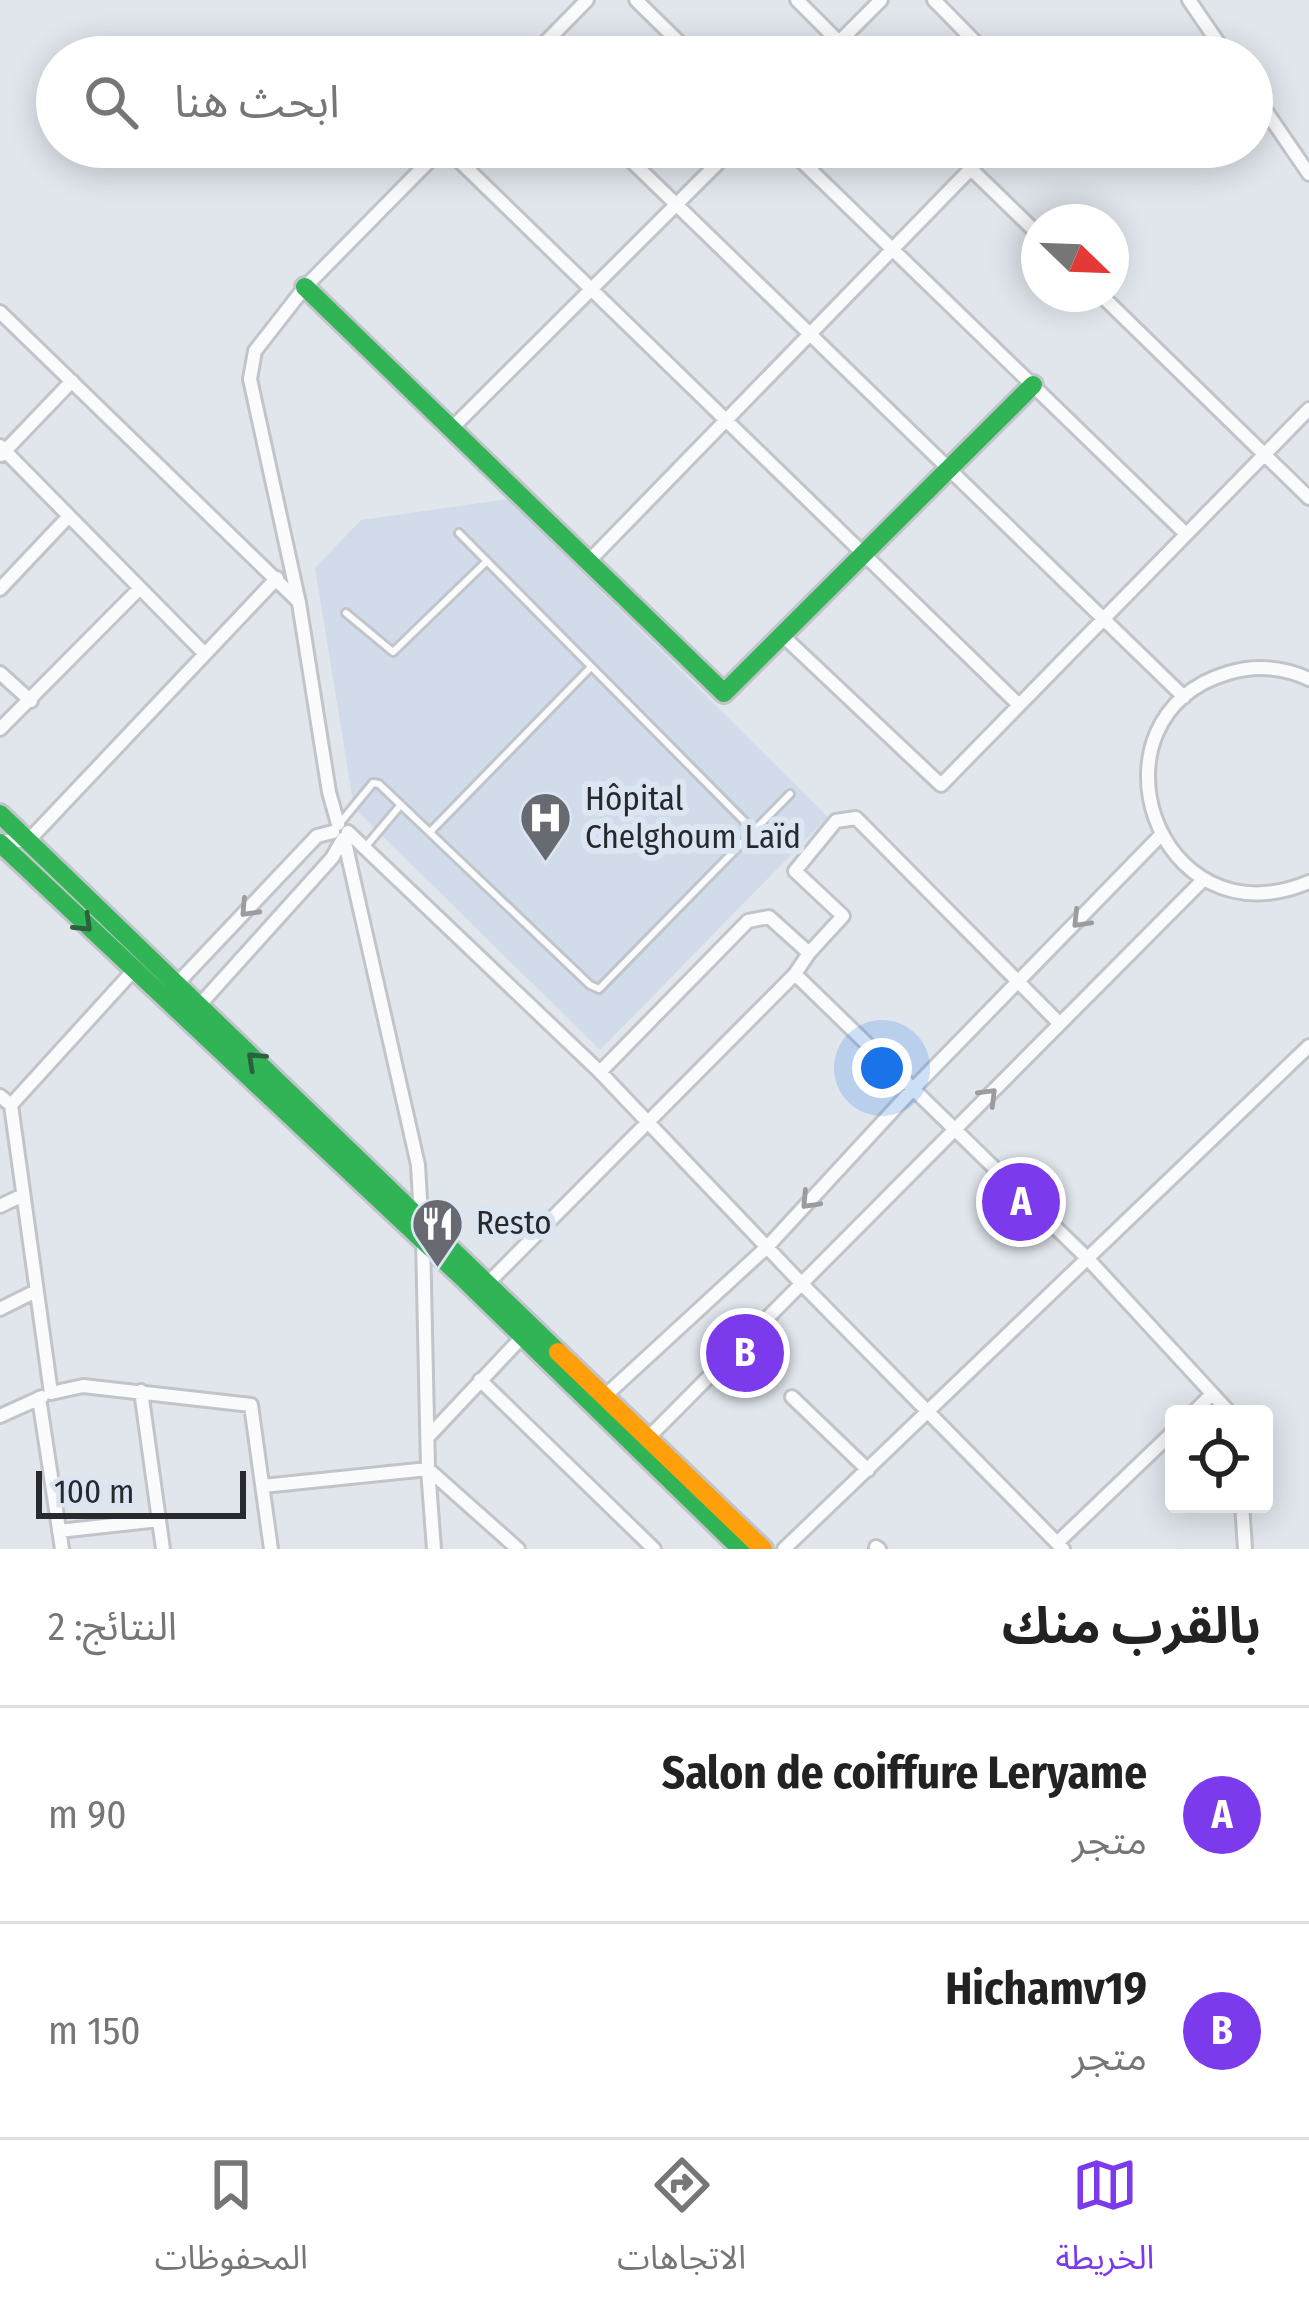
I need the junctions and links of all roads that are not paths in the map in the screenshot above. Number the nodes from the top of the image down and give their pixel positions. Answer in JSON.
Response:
{"nodes":[{"id":1,"x":587,"y":0,"type":"edge"},
{"id":2,"x":636,"y":0,"type":"edge"},
{"id":3,"x":797,"y":0,"type":"edge"},
{"id":4,"x":881,"y":0,"type":"edge"},
{"id":5,"x":934,"y":0,"type":"edge"},
{"id":6,"x":1189,"y":0,"type":"edge"},
{"id":7,"x":552,"y":36,"type":"edge"},
{"id":8,"x":673,"y":36,"type":"edge"},
{"id":9,"x":833,"y":36,"type":"edge"},
{"id":10,"x":845,"y":36,"type":"edge"},
{"id":11,"x":969,"y":36,"type":"edge"},
{"id":12,"x":1214,"y":36,"type":"edge"},
{"id":13,"x":1273,"y":122,"type":"edge"},
{"id":14,"x":423,"y":168,"type":"edge"},
{"id":15,"x":466,"y":168,"type":"edge"},
{"id":16,"x":639,"y":168,"type":"edge"},
{"id":17,"x":713,"y":168,"type":"edge"},
{"id":18,"x":809,"y":168,"type":"edge"},
{"id":19,"x":971,"y":169,"type":"joint"},
{"id":20,"x":1309,"y":174,"type":"edge"},
{"id":21,"x":676,"y":204,"type":"junction"},
{"id":22,"x":1021,"y":218,"type":"edge"},
{"id":23,"x":894,"y":251,"type":"junction"},
{"id":24,"x":305,"y":287,"type":"junction"},
{"id":25,"x":591,"y":289,"type":"junction"},
{"id":26,"x":0,"y":312,"type":"edge"},
{"id":27,"x":1118,"y":312,"type":"edge"},
{"id":28,"x":811,"y":336,"type":"junction"},
{"id":29,"x":73,"y":381,"type":"junction"},
{"id":30,"x":1033,"y":385,"type":"junction"},
{"id":31,"x":1309,"y":409,"type":"edge"},
{"id":32,"x":727,"y":421,"type":"junction"},
{"id":33,"x":451,"y":429,"type":"junction"},
{"id":34,"x":2,"y":451,"type":"edge"},
{"id":35,"x":1264,"y":454,"type":"junction"},
{"id":36,"x":949,"y":470,"type":"junction"},
{"id":37,"x":1309,"y":498,"type":"edge"},
{"id":38,"x":69,"y":516,"type":"junction"},
{"id":39,"x":459,"y":533,"type":"dead end"},
{"id":40,"x":1186,"y":534,"type":"junction"},
{"id":41,"x":865,"y":555,"type":"junction"},
{"id":42,"x":487,"y":561,"type":"junction"},
{"id":43,"x":587,"y":563,"type":"junction"},
{"id":44,"x":277,"y":578,"type":"junction"},
{"id":45,"x":140,"y":588,"type":"junction"},
{"id":46,"x":0,"y":589,"type":"edge"},
{"id":47,"x":299,"y":603,"type":"junction"},
{"id":48,"x":346,"y":613,"type":"dead end"},
{"id":49,"x":1102,"y":620,"type":"junction"},
{"id":50,"x":784,"y":636,"type":"junction"},
{"id":51,"x":204,"y":653,"type":"junction"},
{"id":52,"x":591,"y":667,"type":"junction"},
{"id":53,"x":0,"y":673,"type":"edge"},
{"id":54,"x":1309,"y":680,"type":"edge"},
{"id":55,"x":1184,"y":697,"type":"junction"},
{"id":56,"x":31,"y":701,"type":"junction"},
{"id":57,"x":1019,"y":705,"type":"junction"},
{"id":58,"x":0,"y":729,"type":"edge"},
{"id":59,"x":328,"y":792,"type":"junction"},
{"id":60,"x":790,"y":794,"type":"dead end"},
{"id":61,"x":400,"y":806,"type":"junction"},
{"id":62,"x":0,"y":814,"type":"edge"},
{"id":63,"x":340,"y":830,"type":"junction"},
{"id":64,"x":432,"y":830,"type":"junction"},
{"id":65,"x":754,"y":831,"type":"junction"},
{"id":66,"x":316,"y":836,"type":"junction"},
{"id":67,"x":1161,"y":836,"type":"junction"},
{"id":68,"x":28,"y":841,"type":"junction"},
{"id":69,"x":0,"y":842,"type":"edge"},
{"id":70,"x":364,"y":848,"type":"junction"},
{"id":71,"x":339,"y":859,"type":"junction"},
{"id":72,"x":378,"y":862,"type":"junction"},
{"id":73,"x":1204,"y":879,"type":"junction"},
{"id":74,"x":1309,"y":882,"type":"edge"},
{"id":75,"x":809,"y":953,"type":"junction"},
{"id":76,"x":133,"y":971,"type":"junction"},
{"id":77,"x":795,"y":974,"type":"junction"},
{"id":78,"x":1021,"y":981,"type":"junction"},
{"id":79,"x":170,"y":992,"type":"junction"},
{"id":80,"x":192,"y":1013,"type":"junction"},
{"id":81,"x":1060,"y":1024,"type":"junction"},
{"id":82,"x":1309,"y":1046,"type":"edge"},
{"id":83,"x":600,"y":1072,"type":"junction"},
{"id":84,"x":913,"y":1089,"type":"junction"},
{"id":85,"x":6,"y":1100,"type":"edge"},
{"id":86,"x":646,"y":1122,"type":"junction"},
{"id":87,"x":956,"y":1129,"type":"junction"},
{"id":88,"x":23,"y":1195,"type":"junction"},
{"id":89,"x":0,"y":1206,"type":"edge"},
{"id":90,"x":421,"y":1216,"type":"junction"},
{"id":91,"x":424,"y":1242,"type":"junction"},
{"id":92,"x":768,"y":1246,"type":"junction"},
{"id":93,"x":1089,"y":1260,"type":"junction"},
{"id":94,"x":487,"y":1284,"type":"junction"},
{"id":95,"x":802,"y":1284,"type":"junction"},
{"id":96,"x":36,"y":1291,"type":"junction"},
{"id":97,"x":0,"y":1309,"type":"edge"},
{"id":98,"x":523,"y":1336,"type":"junction"},
{"id":99,"x":480,"y":1381,"type":"junction"},
{"id":100,"x":141,"y":1391,"type":"junction"},
{"id":101,"x":45,"y":1395,"type":"junction"},
{"id":102,"x":1211,"y":1395,"type":"junction"},
{"id":103,"x":792,"y":1397,"type":"dead end"},
{"id":104,"x":603,"y":1402,"type":"junction"},
{"id":105,"x":1201,"y":1405,"type":"edge"},
{"id":106,"x":1222,"y":1405,"type":"edge"},
{"id":107,"x":928,"y":1413,"type":"junction"},
{"id":108,"x":0,"y":1416,"type":"edge"},
{"id":109,"x":427,"y":1438,"type":"junction"},
{"id":110,"x":1165,"y":1440,"type":"edge"},
{"id":111,"x":645,"y":1441,"type":"junction"},
{"id":112,"x":428,"y":1469,"type":"junction"},
{"id":113,"x":868,"y":1470,"type":"junction"},
{"id":114,"x":263,"y":1486,"type":"junction"},
{"id":115,"x":1243,"y":1513,"type":"edge"},
{"id":116,"x":159,"y":1520,"type":"junction"},
{"id":117,"x":59,"y":1531,"type":"junction"},
{"id":118,"x":1060,"y":1546,"type":"edge"},
{"id":119,"x":62,"y":1549,"type":"edge"},
{"id":120,"x":163,"y":1549,"type":"edge"},
{"id":121,"x":271,"y":1549,"type":"edge"},
{"id":122,"x":434,"y":1549,"type":"edge"},
{"id":123,"x":518,"y":1549,"type":"edge"},
{"id":124,"x":654,"y":1549,"type":"edge"},
{"id":125,"x":741,"y":1549,"type":"edge"},
{"id":126,"x":763,"y":1549,"type":"edge"},
{"id":127,"x":784,"y":1549,"type":"edge"},
{"id":128,"x":1245,"y":1549,"type":"edge"}],
"edges":[{"from":1,"to":7,"type":"street"},
{"from":2,"to":8,"type":"street"},
{"from":3,"to":9,"type":"street"},
{"from":4,"to":10,"type":"street"},
{"from":5,"to":11,"type":"street"},
{"from":6,"to":12,"type":"street"},
{"from":13,"to":20,"type":"street"},
{"from":14,"to":24,"type":"street"},
{"from":15,"to":25,"type":"street"},
{"from":16,"to":21,"type":"street"},
{"from":17,"to":21,"type":"street"},
{"from":18,"to":23,"type":"street"},
{"from":19,"to":22,"type":"street"},
{"from":19,"to":23,"type":"street"},
{"from":21,"to":25,"type":"street"},
{"from":21,"to":28,"type":"street"},
{"from":23,"to":28,"type":"street"},
{"from":23,"to":30,"type":"street"},
{"from":24,"to":33,"type":"main road"},
{"from":24,"to":47,"type":"street"},
{"from":25,"to":32,"type":"street"},
{"from":25,"to":33,"type":"street"},
{"from":26,"to":29,"type":"street"},
{"from":27,"to":35,"type":"street"},
{"from":28,"to":32,"type":"street"},
{"from":28,"to":36,"type":"street"},
{"from":29,"to":34,"type":"street"},
{"from":29,"to":44,"type":"street"},
{"from":30,"to":36,"type":"main road"},
{"from":30,"to":40,"type":"street"},
{"from":31,"to":35,"type":"street"},
{"from":32,"to":41,"type":"street"},
{"from":32,"to":43,"type":"street"},
{"from":33,"to":43,"type":"main road"},
{"from":34,"to":38,"type":"street"},
{"from":35,"to":37,"type":"street"},
{"from":35,"to":40,"type":"street"},
{"from":36,"to":41,"type":"main road"},
{"from":36,"to":49,"type":"street"},
{"from":38,"to":45,"type":"street"},
{"from":38,"to":46,"type":"street"},
{"from":39,"to":42,"type":"lane"},
{"from":40,"to":49,"type":"street"},
{"from":41,"to":50,"type":"main road"},
{"from":41,"to":57,"type":"street"},
{"from":42,"to":48,"type":"lane"},
{"from":42,"to":52,"type":"lane"},
{"from":43,"to":50,"type":"main road"},
{"from":44,"to":47,"type":"street"},
{"from":44,"to":51,"type":"street"},
{"from":45,"to":51,"type":"street"},
{"from":45,"to":56,"type":"street"},
{"from":47,"to":59,"type":"street"},
{"from":49,"to":55,"type":"street"},
{"from":49,"to":57,"type":"street"},
{"from":50,"to":57,"type":"street"},
{"from":51,"to":68,"type":"street"},
{"from":52,"to":64,"type":"lane"},
{"from":52,"to":65,"type":"lane"},
{"from":53,"to":56,"type":"street"},
{"from":54,"to":55,"type":"street"},
{"from":55,"to":67,"type":"street"},
{"from":56,"to":58,"type":"street"},
{"from":59,"to":63,"type":"street"},
{"from":59,"to":66,"type":"street"},
{"from":60,"to":65,"type":"lane"},
{"from":61,"to":63,"type":"lane"},
{"from":61,"to":64,"type":"lane"},
{"from":61,"to":70,"type":"lane"},
{"from":62,"to":68,"type":"main road"},
{"from":63,"to":66,"type":"street"},
{"from":63,"to":70,"type":"street"},
{"from":63,"to":71,"type":"street"},
{"from":64,"to":65,"type":"lane"},
{"from":66,"to":79,"type":"street","one_way":true},
{"from":67,"to":73,"type":"street"},
{"from":67,"to":78,"type":"street","one_way":true},
{"from":68,"to":69,"type":"street"},
{"from":68,"to":79,"type":"main road"},
{"from":69,"to":76,"type":"main road","one_way":true},
{"from":70,"to":72,"type":"street"},
{"from":71,"to":72,"type":"street"},
{"from":71,"to":80,"type":"street"},
{"from":71,"to":90,"type":"street"},
{"from":72,"to":83,"type":"street"},
{"from":73,"to":74,"type":"street"},
{"from":73,"to":81,"type":"street"},
{"from":75,"to":77,"type":"street"},
{"from":75,"to":78,"type":"street"},
{"from":75,"to":83,"type":"street"},
{"from":76,"to":79,"type":"main road"},
{"from":76,"to":85,"type":"street"},
{"from":77,"to":84,"type":"street"},
{"from":77,"to":86,"type":"street"},
{"from":78,"to":81,"type":"street"},
{"from":78,"to":84,"type":"street"},
{"from":79,"to":80,"type":"main road"},
{"from":90,"to":80,"type":"main road","one_way":true},
{"from":80,"to":91,"type":"main road"},
{"from":87,"to":81,"type":"street","one_way":true},
{"from":82,"to":93,"type":"street"},
{"from":83,"to":86,"type":"street"},
{"from":84,"to":87,"type":"street"},
{"from":84,"to":92,"type":"street","one_way":true},
{"from":85,"to":88,"type":"street"},
{"from":86,"to":92,"type":"street"},
{"from":86,"to":94,"type":"street"},
{"from":87,"to":93,"type":"street"},
{"from":87,"to":95,"type":"street"},
{"from":88,"to":89,"type":"street"},
{"from":88,"to":96,"type":"street"},
{"from":90,"to":91,"type":"street"},
{"from":90,"to":94,"type":"main road"},
{"from":91,"to":98,"type":"main road"},
{"from":91,"to":109,"type":"street"},
{"from":92,"to":95,"type":"street"},
{"from":92,"to":104,"type":"street"},
{"from":93,"to":102,"type":"street"},
{"from":93,"to":107,"type":"street"},
{"from":94,"to":104,"type":"main road"},
{"from":95,"to":107,"type":"street"},
{"from":95,"to":111,"type":"street"},
{"from":96,"to":97,"type":"street"},
{"from":96,"to":101,"type":"street"},
{"from":98,"to":99,"type":"street"},
{"from":98,"to":104,"type":"main road"},
{"from":99,"to":109,"type":"street"},
{"from":99,"to":124,"type":"street"},
{"from":100,"to":101,"type":"street"},
{"from":100,"to":114,"type":"street"},
{"from":100,"to":116,"type":"street"},
{"from":101,"to":108,"type":"street"},
{"from":101,"to":117,"type":"street"},
{"from":102,"to":105,"type":"street"},
{"from":102,"to":106,"type":"street"},
{"from":103,"to":113,"type":"street"},
{"from":104,"to":111,"type":"main road"},
{"from":107,"to":113,"type":"street"},
{"from":107,"to":118,"type":"street"},
{"from":109,"to":112,"type":"street"},
{"from":110,"to":118,"type":"street"},
{"from":111,"to":125,"type":"main road"},
{"from":111,"to":126,"type":"main road"},
{"from":112,"to":114,"type":"street"},
{"from":112,"to":122,"type":"street"},
{"from":112,"to":123,"type":"street"},
{"from":113,"to":127,"type":"street"},
{"from":114,"to":121,"type":"street"},
{"from":115,"to":128,"type":"street"},
{"from":116,"to":117,"type":"street"},
{"from":116,"to":120,"type":"street"},
{"from":117,"to":119,"type":"street"}]}
